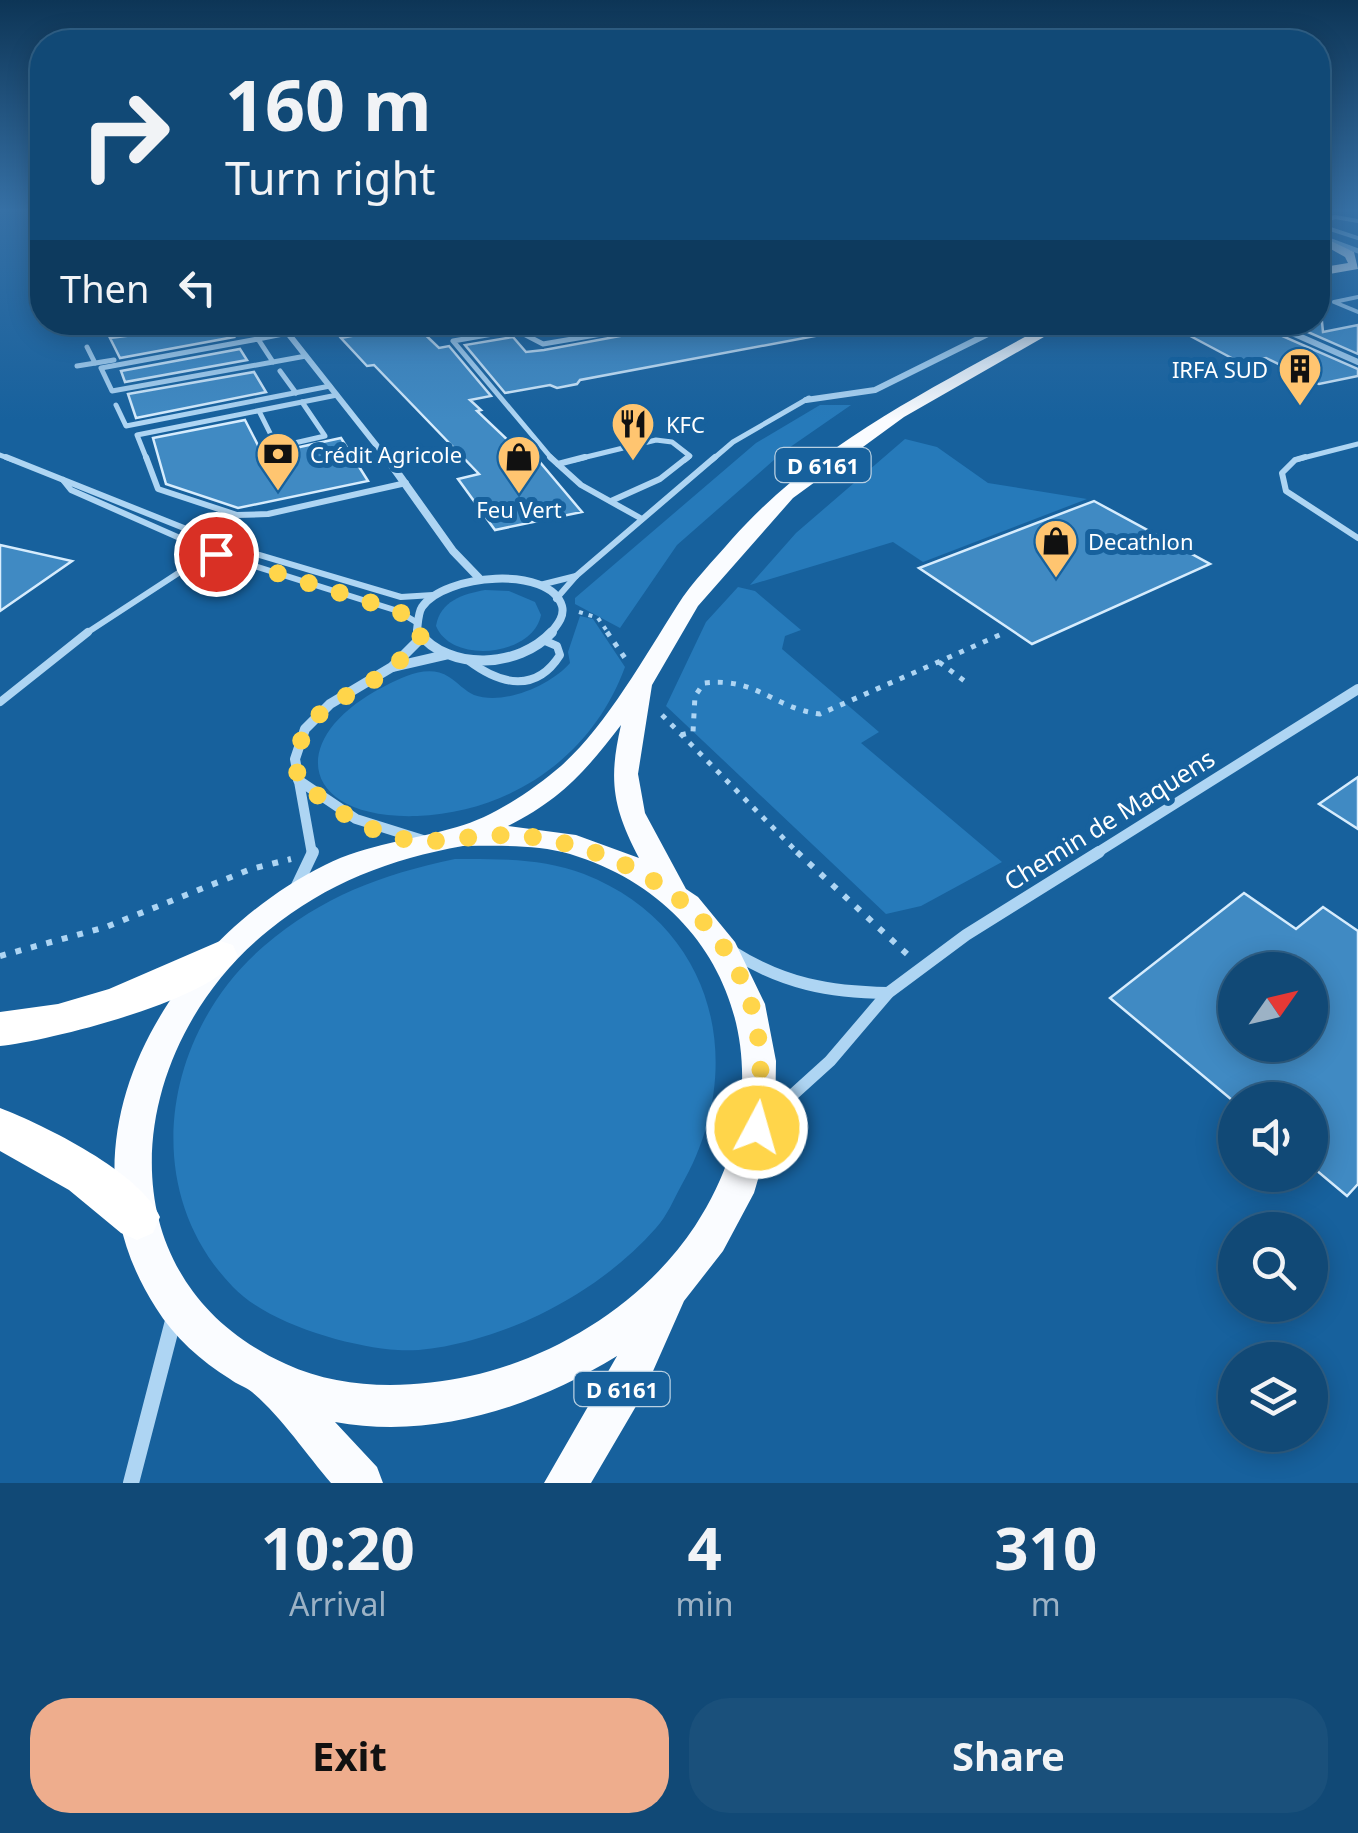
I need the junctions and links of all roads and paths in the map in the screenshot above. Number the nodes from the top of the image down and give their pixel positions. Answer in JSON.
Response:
{"nodes":[{"id":1,"x":1358,"y":298,"type":"edge"},
{"id":2,"x":1358,"y":312,"type":"edge"},
{"id":3,"x":267,"y":335,"type":"edge"},
{"id":4,"x":290,"y":335,"type":"edge"},
{"id":5,"x":487,"y":335,"type":"edge"},
{"id":6,"x":525,"y":335,"type":"edge"},
{"id":7,"x":595,"y":335,"type":"edge"},
{"id":8,"x":986,"y":335,"type":"edge"},
{"id":9,"x":1041,"y":335,"type":"edge"},
{"id":10,"x":1294,"y":335,"type":"edge"},
{"id":11,"x":257,"y":337,"type":"junction"},
{"id":12,"x":87,"y":347,"type":"dead end"},
{"id":13,"x":306,"y":356,"type":"junction"},
{"id":14,"x":273,"y":362,"type":"junction"},
{"id":15,"x":1358,"y":362,"type":"edge"},
{"id":16,"x":95,"y":363,"type":"junction"},
{"id":17,"x":76,"y":366,"type":"dead end"},
{"id":18,"x":280,"y":371,"type":"dead end"},
{"id":19,"x":330,"y":386,"type":"junction"},
{"id":20,"x":296,"y":393,"type":"junction"},
{"id":21,"x":337,"y":395,"type":"junction"},
{"id":22,"x":810,"y":398,"type":"joint"},
{"id":23,"x":302,"y":402,"type":"junction"},
{"id":24,"x":116,"y":405,"type":"dead end"},
{"id":25,"x":259,"y":411,"type":"junction"},
{"id":26,"x":1358,"y":444,"type":"edge"},
{"id":27,"x":0,"y":455,"type":"edge"},
{"id":28,"x":558,"y":464,"type":"junction"},
{"id":29,"x":63,"y":480,"type":"junction"},
{"id":30,"x":406,"y":482,"type":"junction"},
{"id":31,"x":611,"y":501,"type":"junction"},
{"id":32,"x":642,"y":519,"type":"junction"},
{"id":33,"x":1358,"y":538,"type":"edge"},
{"id":34,"x":230,"y":546,"type":"junction"},
{"id":35,"x":453,"y":551,"type":"junction"},
{"id":36,"x":216,"y":554,"type":"junction"},
{"id":37,"x":576,"y":576,"type":"junction"},
{"id":38,"x":478,"y":578,"type":"junction"},
{"id":39,"x":462,"y":582,"type":"junction"},
{"id":40,"x":540,"y":585,"type":"junction"},
{"id":41,"x":433,"y":595,"type":"junction"},
{"id":42,"x":556,"y":599,"type":"junction"},
{"id":43,"x":560,"y":612,"type":"junction"},
{"id":44,"x":416,"y":622,"type":"junction"},
{"id":45,"x":1004,"y":634,"type":"dead end"},
{"id":46,"x":421,"y":638,"type":"junction"},
{"id":47,"x":543,"y":640,"type":"junction"},
{"id":48,"x":446,"y":655,"type":"junction"},
{"id":49,"x":467,"y":659,"type":"junction"},
{"id":50,"x":938,"y":662,"type":"junction"},
{"id":51,"x":392,"y":667,"type":"junction"},
{"id":52,"x":636,"y":670,"type":"junction"},
{"id":53,"x":968,"y":683,"type":"dead end"},
{"id":54,"x":1358,"y":689,"type":"edge"},
{"id":55,"x":0,"y":702,"type":"edge"},
{"id":56,"x":659,"y":713,"type":"dead end"},
{"id":57,"x":681,"y":734,"type":"junction"},
{"id":58,"x":298,"y":780,"type":"junction"},
{"id":59,"x":463,"y":836,"type":"junction"},
{"id":60,"x":428,"y":841,"type":"junction"},
{"id":61,"x":313,"y":853,"type":"junction"},
{"id":62,"x":674,"y":892,"type":"junction"},
{"id":63,"x":291,"y":897,"type":"junction"},
{"id":64,"x":723,"y":945,"type":"junction"},
{"id":65,"x":0,"y":956,"type":"edge"},
{"id":66,"x":220,"y":956,"type":"junction"},
{"id":67,"x":921,"y":967,"type":"junction"},
{"id":68,"x":888,"y":993,"type":"junction"},
{"id":69,"x":0,"y":1029,"type":"edge"},
{"id":70,"x":0,"y":1128,"type":"edge"},
{"id":71,"x":757,"y":1128,"type":"junction"},
{"id":72,"x":136,"y":1217,"type":"junction"},
{"id":73,"x":669,"y":1289,"type":"junction"},
{"id":74,"x":177,"y":1306,"type":"junction"},
{"id":75,"x":268,"y":1379,"type":"junction"},
{"id":76,"x":131,"y":1483,"type":"edge"},
{"id":77,"x":361,"y":1483,"type":"edge"},
{"id":78,"x":566,"y":1483,"type":"edge"}],
"edges":[{"from":1,"to":2,"type":"lane"},
{"from":3,"to":11,"type":"lane"},
{"from":4,"to":13,"type":"street"},
{"from":5,"to":28,"type":"lane"},
{"from":6,"to":7,"type":"lane"},
{"from":8,"to":22,"type":"street"},
{"from":9,"to":52,"type":"main road","number":"D 6161"},
{"from":10,"to":15,"type":"street"},
{"from":11,"to":14,"type":"lane"},
{"from":11,"to":14,"type":"lane"},
{"from":11,"to":16,"type":"lane"},
{"from":12,"to":16,"type":"lane"},
{"from":13,"to":14,"type":"lane"},
{"from":13,"to":19,"type":"street"},
{"from":16,"to":17,"type":"lane"},
{"from":18,"to":20,"type":"lane"},
{"from":19,"to":20,"type":"lane"},
{"from":19,"to":21,"type":"street"},
{"from":20,"to":24,"type":"lane"},
{"from":21,"to":23,"type":"lane"},
{"from":21,"to":30,"type":"street"},
{"from":22,"to":32,"type":"lane"},
{"from":23,"to":25,"type":"lane"},
{"from":23,"to":25,"type":"lane"},
{"from":25,"to":30,"type":"lane"},
{"from":26,"to":33,"type":"lane"},
{"from":27,"to":29,"type":"lane"},
{"from":28,"to":31,"type":"lane"},
{"from":28,"to":31,"type":"lane"},
{"from":29,"to":34,"type":"lane"},
{"from":29,"to":36,"type":"lane"},
{"from":30,"to":35,"type":"street"},
{"from":31,"to":32,"type":"lane"},
{"from":32,"to":37,"type":"lane"},
{"from":34,"to":36,"type":"lane"},
{"from":34,"to":41,"type":"lane"},
{"from":35,"to":38,"type":"street"},
{"from":35,"to":39,"type":"street"},
{"from":36,"to":44,"type":"lane"},
{"from":36,"to":55,"type":"lane"},
{"from":37,"to":40,"type":"lane"},
{"from":37,"to":42,"type":"lane"},
{"from":38,"to":39,"type":"street"},
{"from":38,"to":40,"type":"street"},
{"from":39,"to":41,"type":"street"},
{"from":40,"to":42,"type":"street"},
{"from":41,"to":44,"type":"street"},
{"from":42,"to":43,"type":"street"},
{"from":43,"to":47,"type":"street"},
{"from":43,"to":52,"type":"path"},
{"from":44,"to":46,"type":"street"},
{"from":45,"to":50,"type":"path"},
{"from":46,"to":48,"type":"street"},
{"from":46,"to":51,"type":"street"},
{"from":47,"to":49,"type":"street"},
{"from":47,"to":49,"type":"lane"},
{"from":48,"to":49,"type":"street"},
{"from":48,"to":51,"type":"street"},
{"from":50,"to":53,"type":"path"},
{"from":50,"to":57,"type":"path"},
{"from":51,"to":58,"type":"street"},
{"from":52,"to":59,"type":"main road","number":"D 6161"},
{"from":52,"to":62,"type":"main road","number":"D 6161"},
{"from":54,"to":67,"type":"street","name":"Chemin de Maquens"},
{"from":56,"to":57,"type":"path"},
{"from":57,"to":67,"type":"path"},
{"from":58,"to":60,"type":"street"},
{"from":58,"to":61,"type":"street"},
{"from":59,"to":60,"type":"main road"},
{"from":59,"to":62,"type":"main road"},
{"from":60,"to":63,"type":"main road"},
{"from":61,"to":63,"type":"street"},
{"from":61,"to":65,"type":"path"},
{"from":62,"to":64,"type":"main road"},
{"from":63,"to":66,"type":"main road"},
{"from":64,"to":68,"type":"street"},
{"from":64,"to":71,"type":"main road"},
{"from":66,"to":69,"type":"highway"},
{"from":66,"to":72,"type":"main road"},
{"from":67,"to":68,"type":"street","name":"Chemin de Maquens"},
{"from":68,"to":71,"type":"street","name":"Chemin de Maquens"},
{"from":70,"to":72,"type":"highway"},
{"from":71,"to":73,"type":"main road"},
{"from":72,"to":74,"type":"main road"},
{"from":73,"to":75,"type":"main road"},
{"from":73,"to":78,"type":"main road","number":"D 6161"},
{"from":74,"to":75,"type":"main road"},
{"from":74,"to":76,"type":"street"},
{"from":75,"to":77,"type":"main road"}]}
